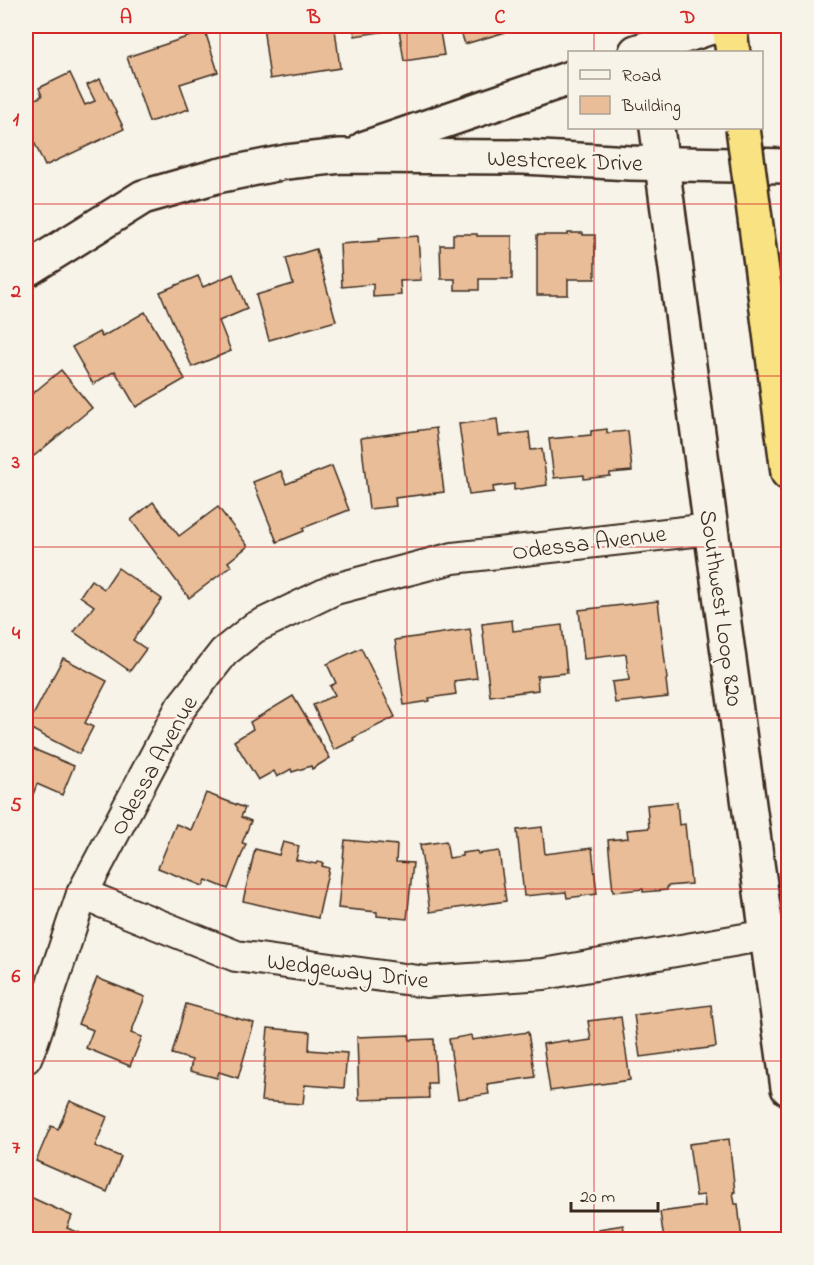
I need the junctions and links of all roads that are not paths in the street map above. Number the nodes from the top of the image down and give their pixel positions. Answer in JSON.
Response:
{"nodes":[{"id":1,"x":714,"y":26,"type":"edge"},
{"id":2,"x":729,"y":26,"type":"edge"},
{"id":3,"x":643,"y":45,"type":"edge"},
{"id":4,"x":733,"y":51,"type":"edge"},
{"id":5,"x":568,"y":79,"type":"edge"},
{"id":6,"x":657,"y":129,"type":"edge"},
{"id":7,"x":743,"y":129,"type":"edge"},
{"id":8,"x":341,"y":156,"type":"junction"},
{"id":9,"x":661,"y":164,"type":"junction"},
{"id":10,"x":789,"y":166,"type":"edge"},
{"id":11,"x":26,"y":270,"type":"edge"},
{"id":12,"x":789,"y":473,"type":"edge"},
{"id":13,"x":711,"y":529,"type":"junction"},
{"id":14,"x":82,"y":894,"type":"junction"},
{"id":15,"x":767,"y":935,"type":"junction"},
{"id":16,"x":26,"y":1058,"type":"edge"},
{"id":17,"x":789,"y":1088,"type":"edge"}],
"edges":[{"from":1,"to":3,"type":"street"},
{"from":2,"to":4,"type":"highway"},
{"from":5,"to":8,"type":"street","name":"Westcreek Drive"},
{"from":6,"to":9,"type":"street","name":"Southwest Loop 820"},
{"from":7,"to":12,"type":"highway","bridge":true},
{"from":8,"to":9,"type":"street","name":"Westcreek Drive"},
{"from":8,"to":11,"type":"street","name":"Westcreek Drive"},
{"from":9,"to":10,"type":"street","name":"Westcreek Drive"},
{"from":9,"to":13,"type":"street","name":"Southwest Loop 820"},
{"from":13,"to":14,"type":"street","name":"Odessa Avenue"},
{"from":13,"to":15,"type":"street","name":"Southwest Loop 820"},
{"from":14,"to":15,"type":"street","name":"Wedgeway Drive"},
{"from":14,"to":16,"type":"street","name":"Odessa Avenue"},
{"from":15,"to":17,"type":"street","name":"Southwest Loop 820"}]}
